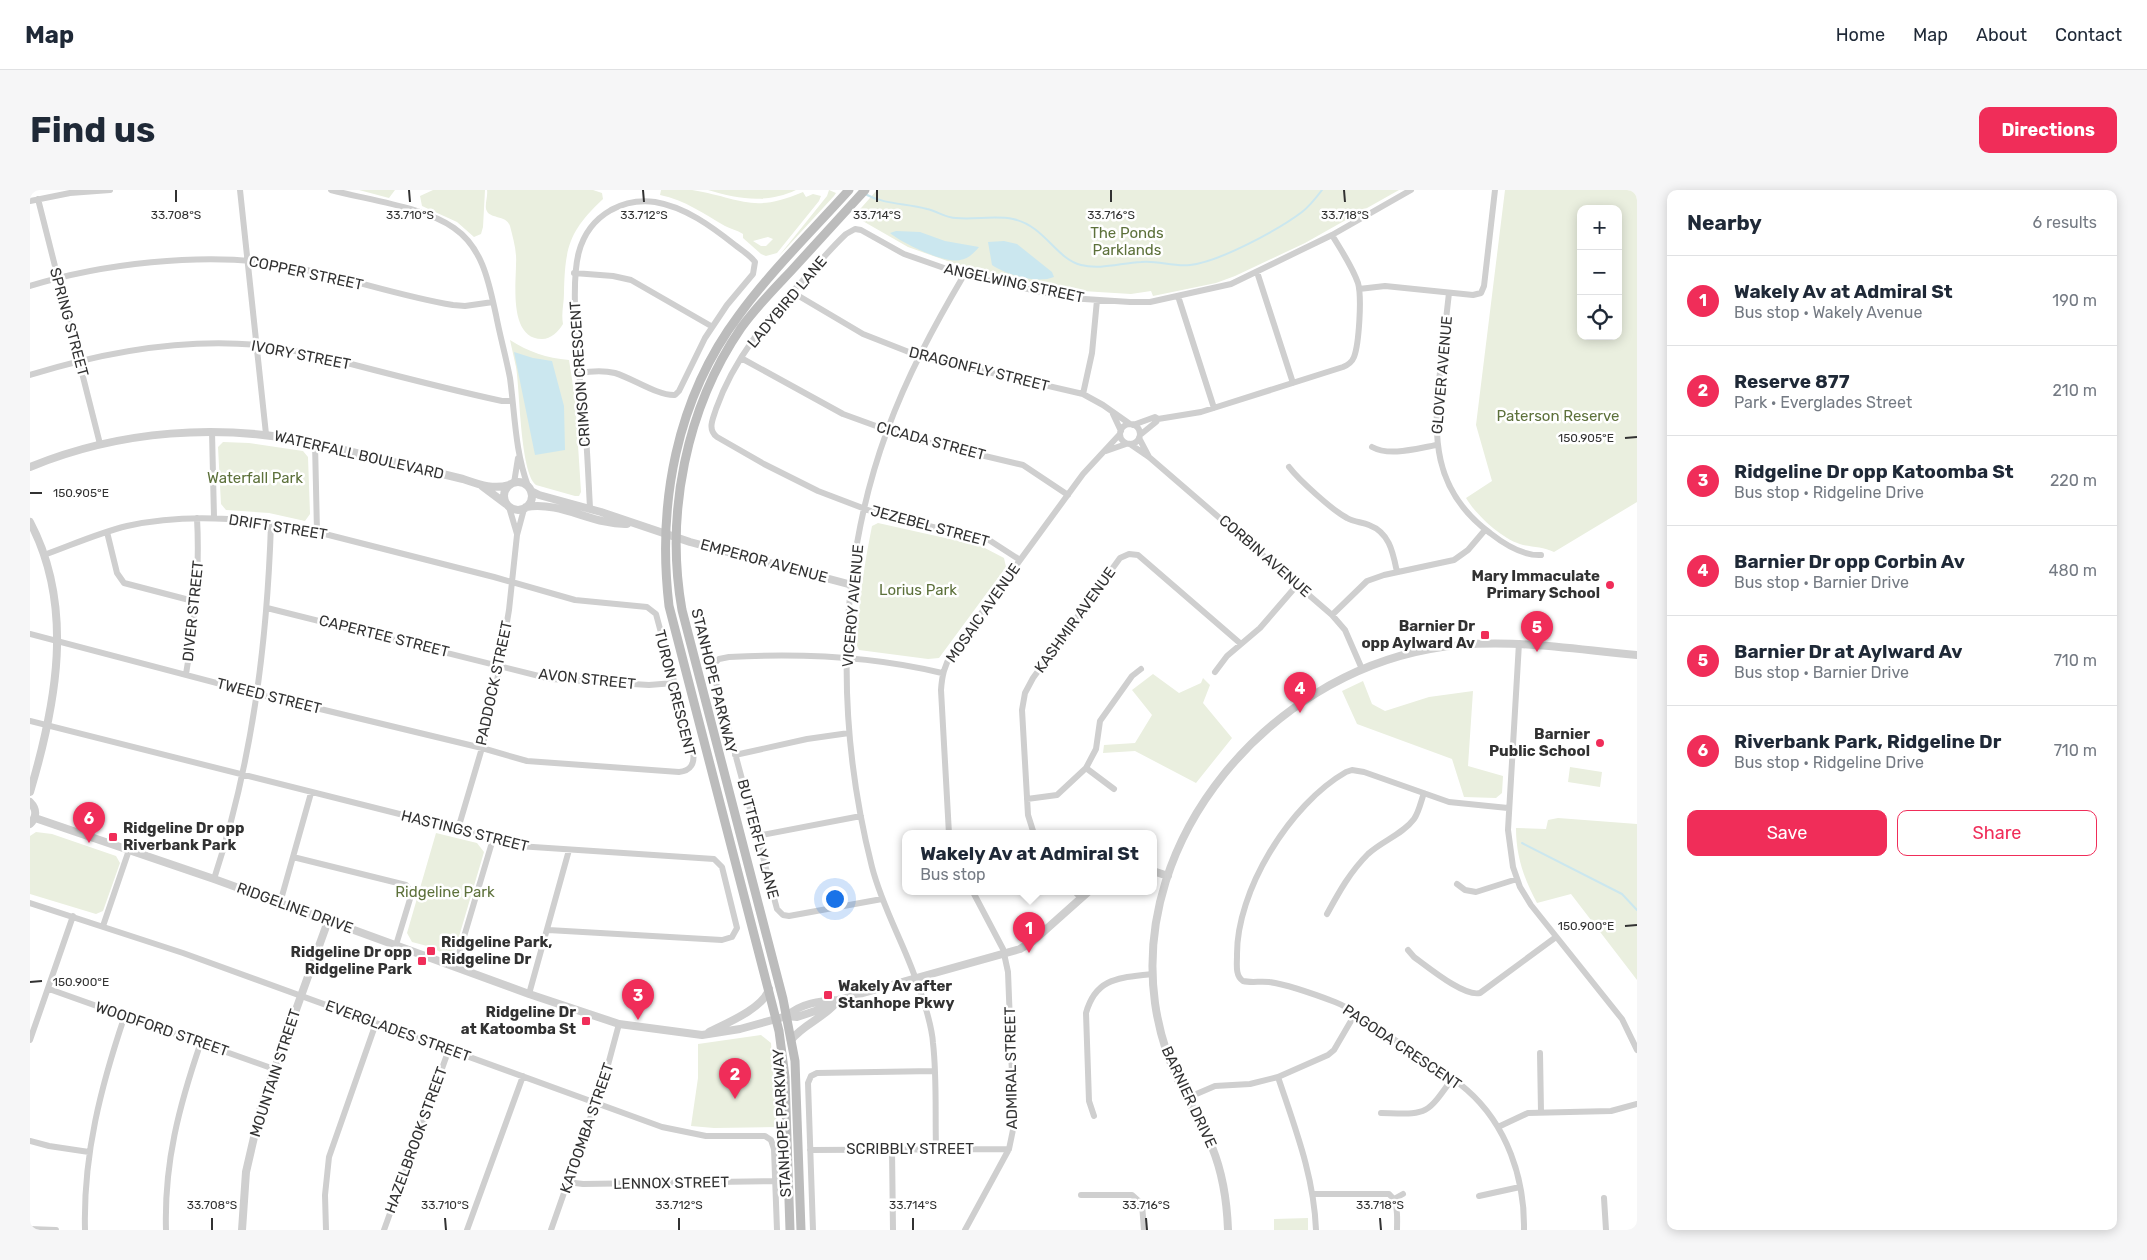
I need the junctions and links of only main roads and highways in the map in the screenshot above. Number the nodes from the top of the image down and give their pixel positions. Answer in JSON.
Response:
{"nodes":[{"id":1,"x":849,"y":190,"type":"edge"},
{"id":2,"x":865,"y":190,"type":"edge"},
{"id":3,"x":790,"y":1230,"type":"edge"},
{"id":4,"x":801,"y":1230,"type":"edge"}],
"edges":[{"from":1,"to":3,"type":"main road","name":"STANHOPE PARKWAY"},
{"from":2,"to":4,"type":"main road","name":"STANHOPE PARKWAY"}]}
